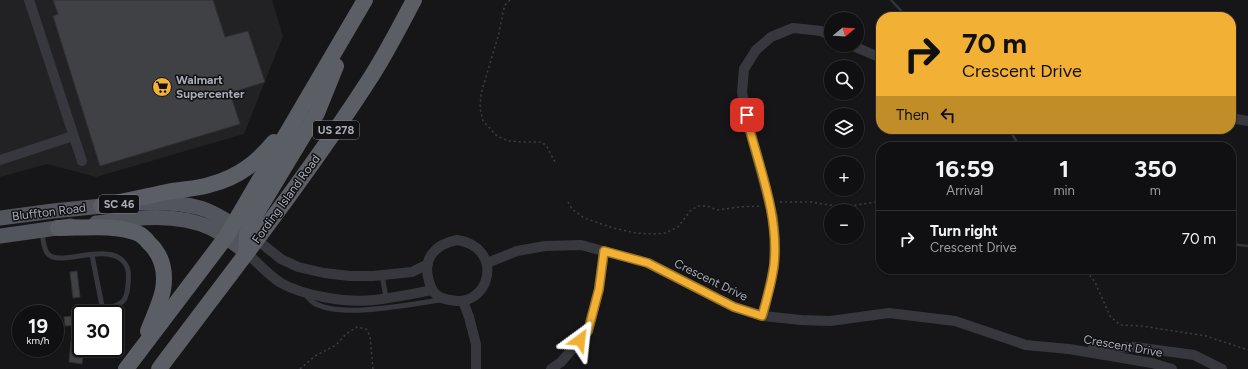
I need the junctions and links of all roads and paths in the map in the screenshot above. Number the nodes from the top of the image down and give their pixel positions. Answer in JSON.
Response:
{"nodes":[{"id":1,"x":29,"y":0,"type":"edge"},
{"id":2,"x":366,"y":0,"type":"edge"},
{"id":3,"x":414,"y":0,"type":"edge"},
{"id":4,"x":510,"y":0,"type":"edge"},
{"id":5,"x":356,"y":17,"type":"junction"},
{"id":6,"x":824,"y":32,"type":"edge"},
{"id":7,"x":864,"y":51,"type":"edge"},
{"id":8,"x":876,"y":56,"type":"edge"},
{"id":9,"x":301,"y":110,"type":"junction"},
{"id":10,"x":1236,"y":119,"type":"edge"},
{"id":11,"x":1248,"y":121,"type":"edge"},
{"id":12,"x":73,"y":136,"type":"junction"},
{"id":13,"x":0,"y":160,"type":"edge"},
{"id":14,"x":82,"y":161,"type":"dead end"},
{"id":15,"x":554,"y":162,"type":"dead end"},
{"id":16,"x":568,"y":202,"type":"dead end"},
{"id":17,"x":876,"y":202,"type":"edge"},
{"id":18,"x":770,"y":204,"type":"junction"},
{"id":19,"x":101,"y":206,"type":"junction"},
{"id":20,"x":0,"y":218,"type":"edge"},
{"id":21,"x":58,"y":228,"type":"junction"},
{"id":22,"x":42,"y":230,"type":"junction"},
{"id":23,"x":230,"y":231,"type":"junction"},
{"id":24,"x":0,"y":236,"type":"edge"},
{"id":25,"x":252,"y":237,"type":"junction"},
{"id":26,"x":604,"y":251,"type":"junction"},
{"id":27,"x":246,"y":252,"type":"junction"},
{"id":28,"x":92,"y":255,"type":"junction"},
{"id":29,"x":487,"y":263,"type":"junction"},
{"id":30,"x":428,"y":264,"type":"junction"},
{"id":31,"x":1089,"y":274,"type":"edge"},
{"id":32,"x":382,"y":275,"type":"junction"},
{"id":33,"x":432,"y":290,"type":"junction"},
{"id":34,"x":303,"y":292,"type":"junction"},
{"id":35,"x":386,"y":298,"type":"junction"},
{"id":36,"x":445,"y":299,"type":"junction"},
{"id":37,"x":463,"y":301,"type":"junction"},
{"id":38,"x":762,"y":316,"type":"junction"},
{"id":39,"x":1069,"y":349,"type":"junction"},
{"id":40,"x":140,"y":350,"type":"junction"},
{"id":41,"x":1248,"y":350,"type":"edge"},
{"id":42,"x":126,"y":369,"type":"edge"},
{"id":43,"x":159,"y":369,"type":"edge"},
{"id":44,"x":300,"y":369,"type":"edge"},
{"id":45,"x":373,"y":369,"type":"edge"},
{"id":46,"x":476,"y":369,"type":"edge"},
{"id":47,"x":551,"y":369,"type":"edge"},
{"id":48,"x":1172,"y":369,"type":"edge"},
{"id":49,"x":1222,"y":369,"type":"edge"}],
"edges":[{"from":1,"to":12,"type":"street"},
{"from":2,"to":5,"type":"highway","number":"US 278"},
{"from":3,"to":25,"type":"highway","name":"Fording Island Road","number":"US 278"},
{"from":4,"to":15,"type":"path"},
{"from":5,"to":9,"type":"highway","number":"US 278"},
{"from":5,"to":25,"type":"highway"},
{"from":6,"to":18,"type":"street"},
{"from":7,"to":8,"type":"street"},
{"from":9,"to":19,"type":"highway"},
{"from":9,"to":23,"type":"highway","number":"US 278"},
{"from":10,"to":11,"type":"street"},
{"from":12,"to":13,"type":"street"},
{"from":12,"to":14,"type":"street"},
{"from":16,"to":18,"type":"path"},
{"from":17,"to":18,"type":"path"},
{"from":18,"to":38,"type":"street"},
{"from":19,"to":20,"type":"main road","name":"Bluffton Road","number":"SC 46"},
{"from":19,"to":23,"type":"main road","name":"Bluffton Road","number":"SC 46"},
{"from":21,"to":22,"type":"main road","name":"Bluffton Road","number":"SC 46"},
{"from":21,"to":23,"type":"main road","name":"Bluffton Road","number":"SC 46"},
{"from":21,"to":40,"type":"highway"},
{"from":22,"to":24,"type":"main road","name":"Bluffton Road","number":"SC 46"},
{"from":22,"to":28,"type":"lane"},
{"from":23,"to":25,"type":"main road","name":"Bluffton Road","number":"SC 46"},
{"from":23,"to":27,"type":"main road","name":"Bluffton Road","number":"SC 46"},
{"from":23,"to":40,"type":"highway","number":"US 278"},
{"from":25,"to":27,"type":"highway","name":"Fording Island Road","number":"US 278"},
{"from":25,"to":32,"type":"street"},
{"from":26,"to":29,"type":"street","name":"Crescent Drive"},
{"from":26,"to":38,"type":"street","name":"Crescent Drive"},
{"from":26,"to":47,"type":"street"},
{"from":27,"to":34,"type":"street"},
{"from":27,"to":43,"type":"highway","name":"Fording Island Road","number":"US 278"},
{"from":28,"to":28,"type":"lane"},
{"from":29,"to":30,"type":"street"},
{"from":29,"to":37,"type":"street"},
{"from":30,"to":32,"type":"street"},
{"from":30,"to":33,"type":"street"},
{"from":31,"to":41,"type":"path"},
{"from":32,"to":35,"type":"lane"},
{"from":33,"to":35,"type":"street"},
{"from":33,"to":36,"type":"street"},
{"from":34,"to":35,"type":"street"},
{"from":34,"to":36,"type":"lane"},
{"from":36,"to":37,"type":"street"},
{"from":37,"to":46,"type":"street"},
{"from":38,"to":39,"type":"street","name":"Crescent Drive"},
{"from":39,"to":48,"type":"street","name":"Crescent Drive"},
{"from":39,"to":49,"type":"street","name":"Crescent Drive"},
{"from":40,"to":42,"type":"highway","number":"US 278"},
{"from":44,"to":45,"type":"path"}]}
